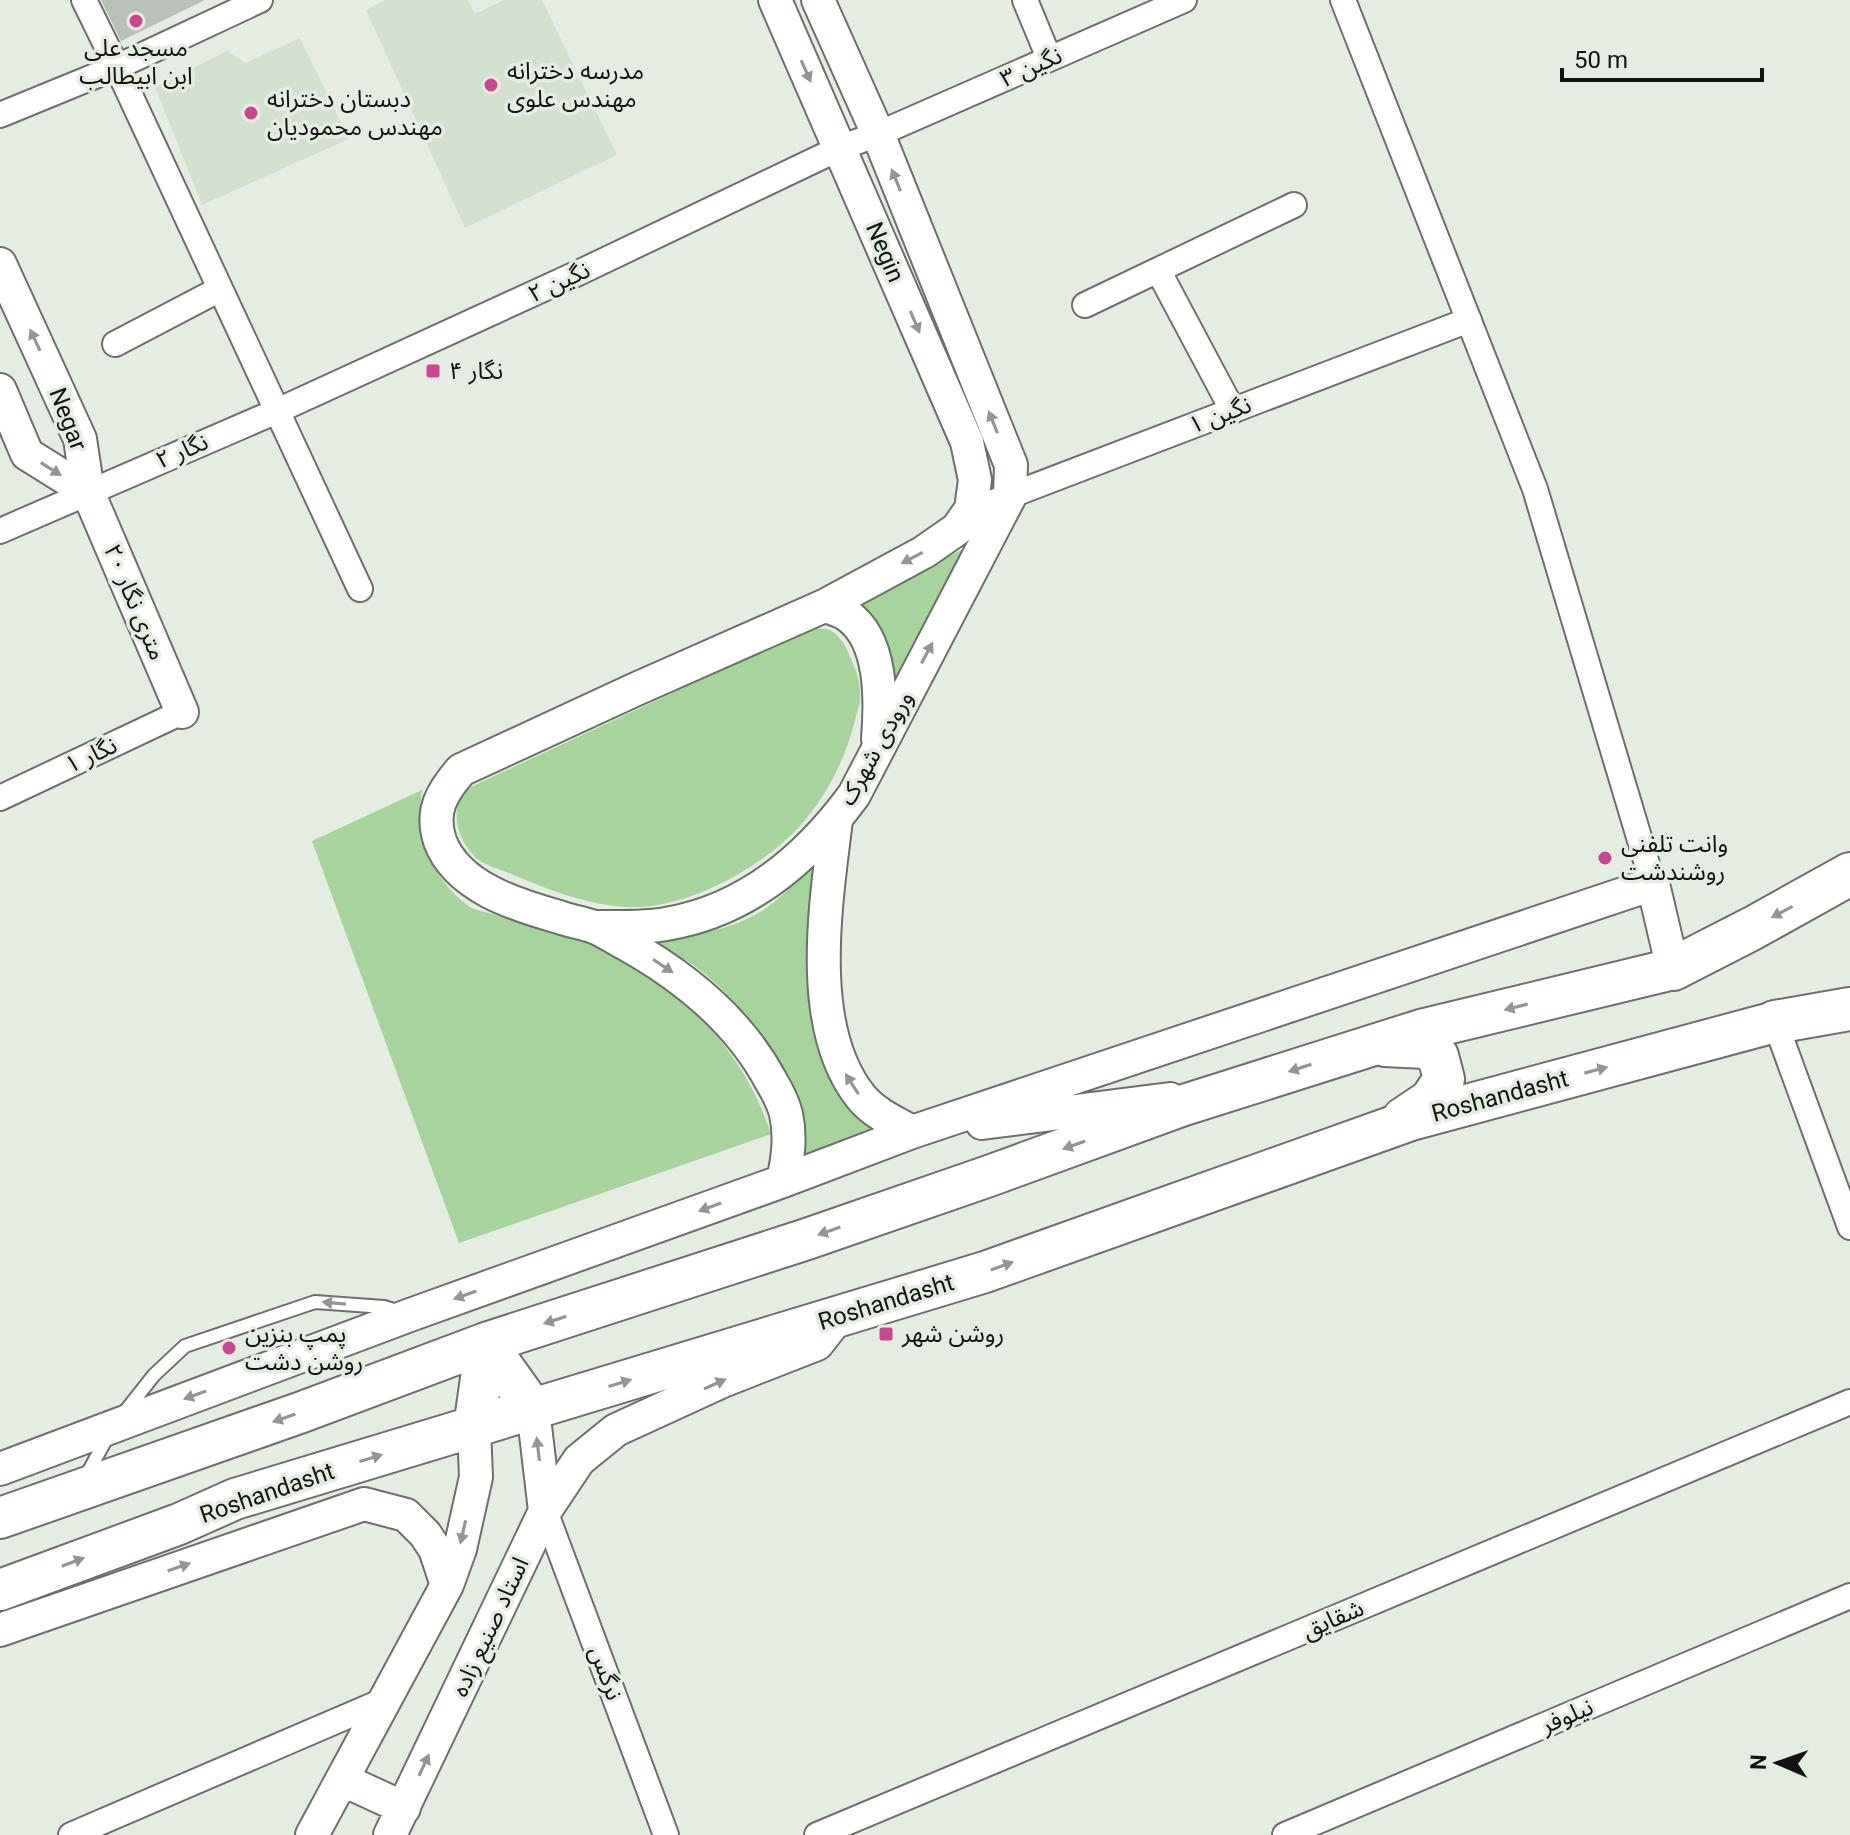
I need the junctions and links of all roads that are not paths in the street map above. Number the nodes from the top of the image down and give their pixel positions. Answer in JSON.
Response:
{"nodes":[{"id":1,"x":84,"y":0,"type":"edge"},
{"id":2,"x":260,"y":0,"type":"edge"},
{"id":3,"x":775,"y":0,"type":"edge"},
{"id":4,"x":818,"y":0,"type":"edge"},
{"id":5,"x":1025,"y":0,"type":"edge"},
{"id":6,"x":1184,"y":0,"type":"edge"},
{"id":7,"x":1347,"y":1,"type":"edge"},
{"id":8,"x":1049,"y":58,"type":"junction"},
{"id":9,"x":117,"y":67,"type":"junction"},
{"id":10,"x":0,"y":115,"type":"edge"},
{"id":11,"x":878,"y":134,"type":"junction"},
{"id":12,"x":840,"y":148,"type":"junction"},
{"id":13,"x":1294,"y":205,"type":"dead end"},
{"id":14,"x":0,"y":264,"type":"edge"},
{"id":15,"x":1158,"y":270,"type":"junction"},
{"id":16,"x":220,"y":289,"type":"junction"},
{"id":17,"x":1085,"y":305,"type":"dead end"},
{"id":18,"x":1469,"y":320,"type":"junction"},
{"id":19,"x":115,"y":344,"type":"dead end"},
{"id":20,"x":0,"y":390,"type":"edge"},
{"id":21,"x":277,"y":411,"type":"junction"},
{"id":22,"x":1233,"y":411,"type":"junction"},
{"id":23,"x":88,"y":492,"type":"junction"},
{"id":24,"x":1010,"y":496,"type":"junction"},
{"id":25,"x":971,"y":509,"type":"junction"},
{"id":26,"x":0,"y":531,"type":"edge"},
{"id":27,"x":360,"y":589,"type":"dead end"},
{"id":28,"x":824,"y":606,"type":"junction"},
{"id":29,"x":182,"y":712,"type":"joint"},
{"id":30,"x":878,"y":747,"type":"junction"},
{"id":31,"x":0,"y":798,"type":"edge"},
{"id":32,"x":836,"y":820,"type":"junction"},
{"id":33,"x":1850,"y":874,"type":"edge"},
{"id":34,"x":1653,"y":884,"type":"junction"},
{"id":35,"x":595,"y":927,"type":"junction"},
{"id":36,"x":1673,"y":969,"type":"junction"},
{"id":37,"x":1850,"y":1009,"type":"edge"},
{"id":38,"x":1775,"y":1022,"type":"junction"},
{"id":39,"x":1374,"y":1045,"type":"junction"},
{"id":40,"x":1227,"y":1092,"type":"junction"},
{"id":41,"x":1387,"y":1129,"type":"junction"},
{"id":42,"x":912,"y":1132,"type":"junction"},
{"id":43,"x":783,"y":1181,"type":"junction"},
{"id":44,"x":1850,"y":1227,"type":"edge"},
{"id":45,"x":410,"y":1315,"type":"junction"},
{"id":46,"x":839,"y":1316,"type":"junction"},
{"id":47,"x":486,"y":1343,"type":"junction"},
{"id":48,"x":1850,"y":1402,"type":"edge"},
{"id":49,"x":533,"y":1409,"type":"junction"},
{"id":50,"x":114,"y":1425,"type":"junction"},
{"id":51,"x":474,"y":1428,"type":"junction"},
{"id":52,"x":32,"y":1458,"type":"junction"},
{"id":53,"x":0,"y":1469,"type":"edge"},
{"id":54,"x":78,"y":1491,"type":"junction"},
{"id":55,"x":545,"y":1511,"type":"junction"},
{"id":56,"x":199,"y":1515,"type":"junction"},
{"id":57,"x":0,"y":1518,"type":"edge"},
{"id":58,"x":214,"y":1555,"type":"junction"},
{"id":59,"x":447,"y":1585,"type":"junction"},
{"id":60,"x":0,"y":1590,"type":"edge"},
{"id":61,"x":1850,"y":1596,"type":"edge"},
{"id":62,"x":0,"y":1630,"type":"edge"},
{"id":63,"x":385,"y":1700,"type":"junction"},
{"id":64,"x":343,"y":1780,"type":"junction"},
{"id":65,"x":397,"y":1821,"type":"edge"},
{"id":66,"x":71,"y":1835,"type":"edge"},
{"id":67,"x":312,"y":1835,"type":"edge"},
{"id":68,"x":666,"y":1835,"type":"edge"},
{"id":69,"x":817,"y":1835,"type":"edge"},
{"id":70,"x":1285,"y":1835,"type":"edge"}],
"edges":[{"from":1,"to":9,"type":"street"},
{"from":2,"to":9,"type":"street"},
{"from":3,"to":12,"type":"street","name":"Negin","one_way":true},
{"from":4,"to":11,"type":"street","name":"Negin"},
{"from":5,"to":8,"type":"street"},
{"from":6,"to":8,"type":"street","name":"نگین ۳"},
{"from":7,"to":18,"type":"street"},
{"from":8,"to":11,"type":"street","name":"نگین ۳"},
{"from":9,"to":10,"type":"street"},
{"from":9,"to":16,"type":"street"},
{"from":11,"to":12,"type":"street","name":"نگین ۳"},
{"from":24,"to":11,"type":"street","name":"Negin","one_way":true},
{"from":12,"to":21,"type":"street","name":"نگین ۲"},
{"from":12,"to":25,"type":"street","name":"Negin","one_way":true},
{"from":13,"to":15,"type":"street"},
{"from":23,"to":14,"type":"street","name":"Negar","one_way":true},
{"from":15,"to":17,"type":"street"},
{"from":15,"to":22,"type":"street"},
{"from":16,"to":19,"type":"street"},
{"from":16,"to":21,"type":"street"},
{"from":18,"to":22,"type":"street","name":"نگین ۱"},
{"from":18,"to":34,"type":"street"},
{"from":20,"to":23,"type":"street","name":"Negar","one_way":true},
{"from":21,"to":23,"type":"street","name":"نگار ۲"},
{"from":21,"to":27,"type":"street"},
{"from":22,"to":24,"type":"street","name":"نگین ۱"},
{"from":23,"to":26,"type":"street","name":"نگار ۲"},
{"from":23,"to":29,"type":"street","name":"۲۰ متری نگار"},
{"from":24,"to":25,"type":"street","name":"نگین ۱"},
{"from":30,"to":24,"type":"street","name":"ورودی شهرک","one_way":true},
{"from":25,"to":28,"type":"street","one_way":true},
{"from":28,"to":30,"type":"street"},
{"from":28,"to":35,"type":"street"},
{"from":29,"to":31,"type":"street","name":"نگار ۱"},
{"from":30,"to":32,"type":"street","name":"ورودی شهرک"},
{"from":32,"to":35,"type":"street"},
{"from":42,"to":32,"type":"street","name":"ورودی شهرک","one_way":true},
{"from":33,"to":36,"type":"highway","one_way":true},
{"from":34,"to":36,"type":"street"},
{"from":34,"to":42,"type":"street"},
{"from":35,"to":43,"type":"street","one_way":true},
{"from":36,"to":39,"type":"main road","one_way":true},
{"from":37,"to":38,"type":"highway"},
{"from":41,"to":38,"type":"main road","name":"Roshandasht","one_way":true},
{"from":38,"to":44,"type":"street"},
{"from":39,"to":40,"type":"main road","one_way":true},
{"from":39,"to":41,"type":"main road"},
{"from":40,"to":42,"type":"street"},
{"from":40,"to":47,"type":"main road","one_way":true},
{"from":46,"to":41,"type":"main road","name":"Roshandasht","one_way":true},
{"from":42,"to":43,"type":"street"},
{"from":43,"to":45,"type":"street","one_way":true},
{"from":45,"to":50,"type":"street","one_way":true},
{"from":45,"to":50,"type":"lane","one_way":true},
{"from":49,"to":46,"type":"main road","name":"Roshandasht","one_way":true},
{"from":55,"to":46,"type":"street","name":"استاد صنیع زاده","one_way":true},
{"from":47,"to":49,"type":"main road"},
{"from":47,"to":51,"type":"main road"},
{"from":47,"to":54,"type":"main road","one_way":true},
{"from":48,"to":69,"type":"street","name":"شقایق"},
{"from":49,"to":51,"type":"main road","name":"Roshandasht"},
{"from":55,"to":49,"type":"street","one_way":true},
{"from":50,"to":52,"type":"street"},
{"from":50,"to":54,"type":"lane"},
{"from":56,"to":51,"type":"main road","name":"Roshandasht","one_way":true},
{"from":51,"to":59,"type":"street","one_way":true},
{"from":52,"to":53,"type":"street"},
{"from":52,"to":54,"type":"street"},
{"from":54,"to":57,"type":"main road"},
{"from":65,"to":55,"type":"street","name":"استاد صنیع زاده","one_way":true},
{"from":55,"to":68,"type":"street","name":"نرگس"},
{"from":56,"to":58,"type":"street"},
{"from":60,"to":56,"type":"main road","name":"Roshandasht","one_way":true},
{"from":58,"to":59,"type":"street"},
{"from":62,"to":58,"type":"street","one_way":true},
{"from":59,"to":63,"type":"street"},
{"from":61,"to":70,"type":"street","name":"نیلوفر"},
{"from":63,"to":64,"type":"street"},
{"from":63,"to":66,"type":"street"},
{"from":64,"to":65,"type":"street"},
{"from":64,"to":67,"type":"street"}]}
